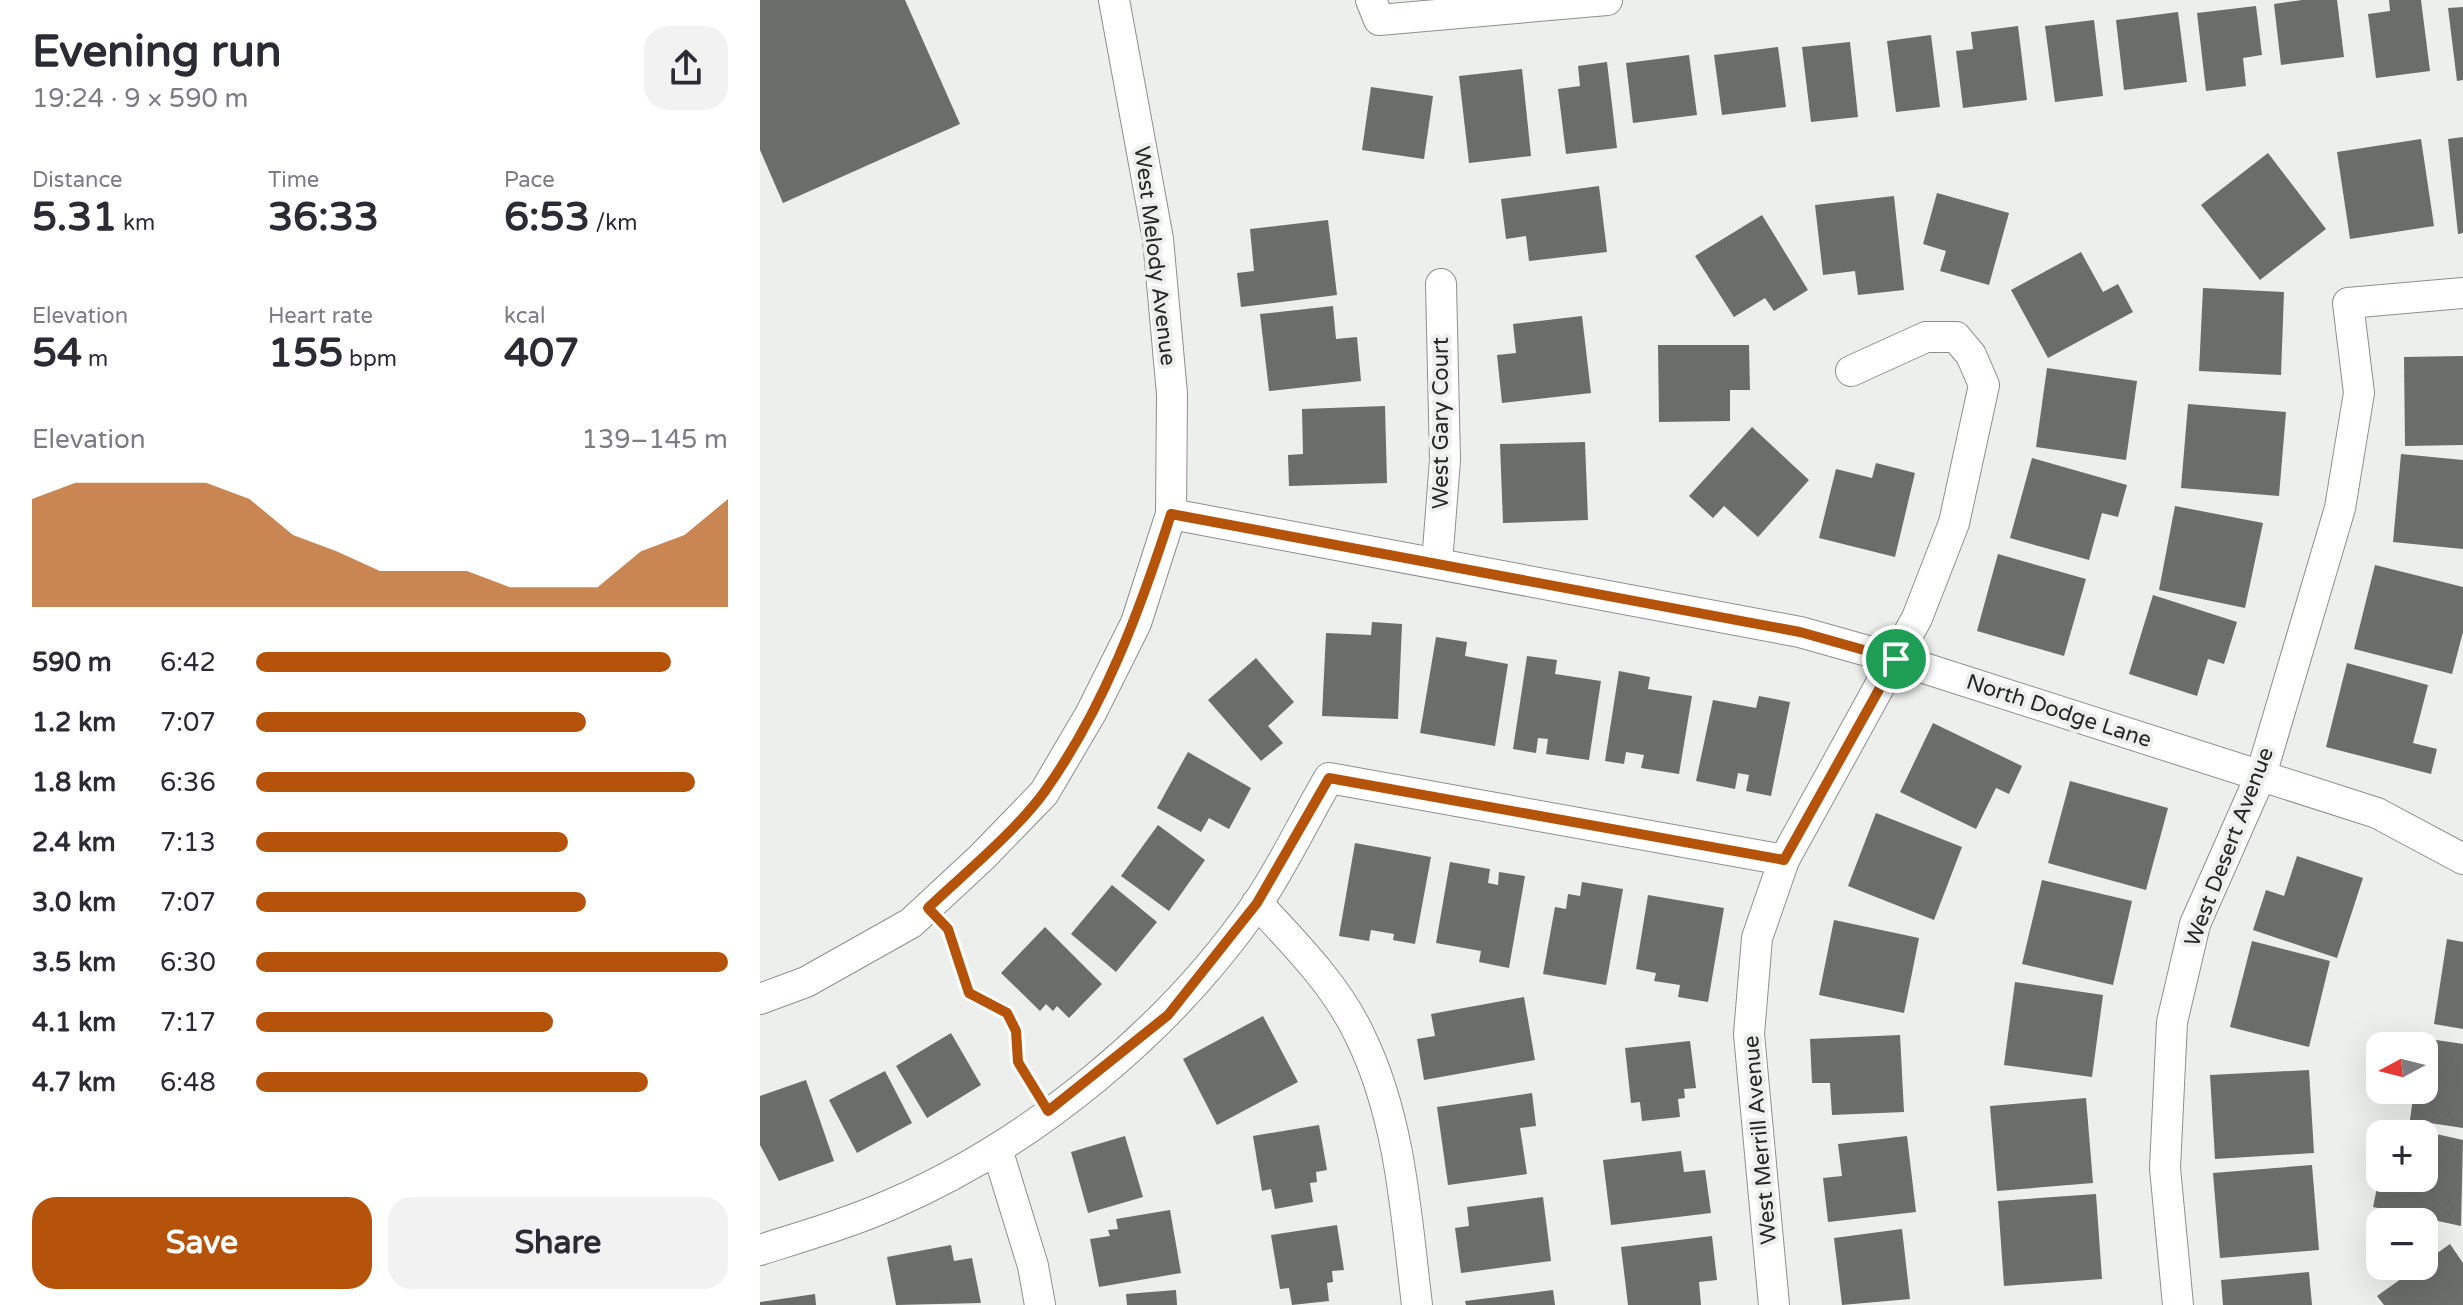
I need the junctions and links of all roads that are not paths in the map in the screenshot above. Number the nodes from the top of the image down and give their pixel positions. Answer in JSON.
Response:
{"nodes":[{"id":1,"x":1114,"y":0,"type":"edge"},
{"id":2,"x":1607,"y":0,"type":"edge"},
{"id":3,"x":1375,"y":10,"type":"edge"},
{"id":4,"x":1441,"y":284,"type":"dead end"},
{"id":5,"x":2463,"y":293,"type":"edge"},
{"id":6,"x":1851,"y":371,"type":"dead end"},
{"id":7,"x":1171,"y":514,"type":"junction"},
{"id":8,"x":1437,"y":563,"type":"junction"},
{"id":9,"x":1896,"y":659,"type":"junction"},
{"id":10,"x":2261,"y":775,"type":"junction"},
{"id":11,"x":2463,"y":859,"type":"edge"},
{"id":12,"x":1784,"y":860,"type":"junction"},
{"id":13,"x":1257,"y":903,"type":"junction"},
{"id":14,"x":760,"y":999,"type":"edge"},
{"id":15,"x":997,"y":1149,"type":"junction"},
{"id":16,"x":760,"y":1250,"type":"edge"},
{"id":17,"x":1040,"y":1305,"type":"edge"},
{"id":18,"x":1417,"y":1305,"type":"edge"},
{"id":19,"x":1774,"y":1305,"type":"edge"},
{"id":20,"x":2178,"y":1305,"type":"edge"}],
"edges":[{"from":1,"to":7,"type":"street","name":"West Melody Avenue"},
{"from":2,"to":3,"type":"street"},
{"from":4,"to":8,"type":"street","name":"West Gary Court"},
{"from":5,"to":10,"type":"street","name":"West Desert Avenue"},
{"from":6,"to":9,"type":"street","name":"West Merrill Avenue"},
{"from":7,"to":8,"type":"street","name":"North Dodge Lane"},
{"from":7,"to":14,"type":"street","name":"West Melody Avenue"},
{"from":8,"to":9,"type":"street","name":"North Dodge Lane"},
{"from":9,"to":10,"type":"street","name":"North Dodge Lane"},
{"from":9,"to":12,"type":"street","name":"West Merrill Avenue"},
{"from":10,"to":11,"type":"street","name":"North Dodge Lane"},
{"from":10,"to":20,"type":"street","name":"West Desert Avenue"},
{"from":12,"to":13,"type":"street"},
{"from":12,"to":19,"type":"street","name":"West Merrill Avenue"},
{"from":13,"to":15,"type":"street"},
{"from":13,"to":18,"type":"street"},
{"from":15,"to":16,"type":"street"},
{"from":15,"to":17,"type":"street"}]}
